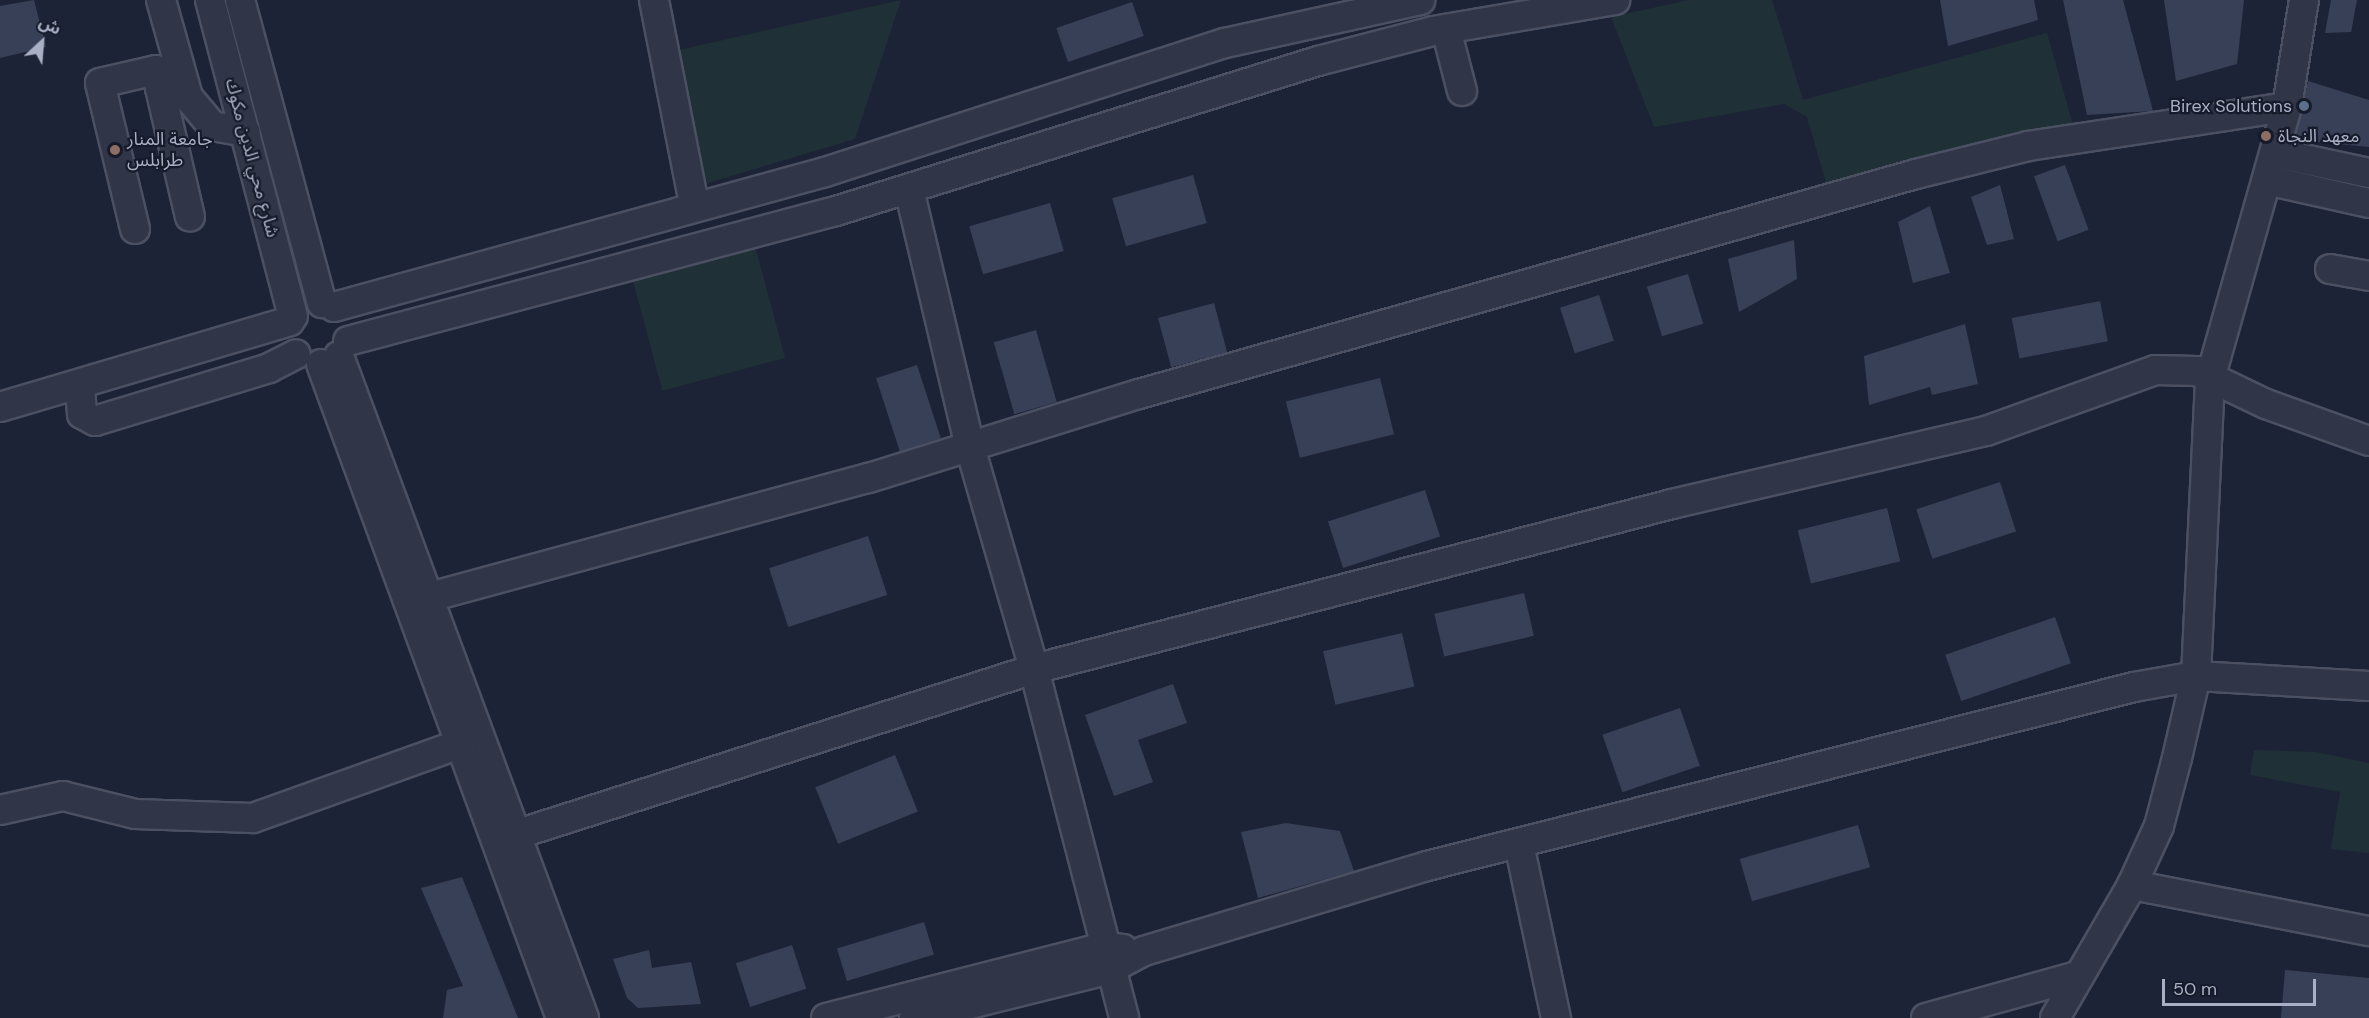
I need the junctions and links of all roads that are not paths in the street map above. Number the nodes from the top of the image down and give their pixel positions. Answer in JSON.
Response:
{"nodes":[{"id":1,"x":160,"y":0,"type":"edge"},
{"id":2,"x":210,"y":0,"type":"edge"},
{"id":3,"x":240,"y":0,"type":"edge"},
{"id":4,"x":654,"y":0,"type":"edge"},
{"id":5,"x":1615,"y":0,"type":"edge"},
{"id":6,"x":2304,"y":0,"type":"edge"},
{"id":7,"x":1407,"y":1,"type":"edge"},
{"id":8,"x":1553,"y":6,"type":"edge"},
{"id":9,"x":1446,"y":29,"type":"junction"},
{"id":10,"x":171,"y":85,"type":"junction"},
{"id":11,"x":1462,"y":92,"type":"dead end"},
{"id":12,"x":2287,"y":107,"type":"junction"},
{"id":13,"x":245,"y":132,"type":"junction"},
{"id":14,"x":2275,"y":153,"type":"junction"},
{"id":15,"x":825,"y":172,"type":"junction"},
{"id":16,"x":2369,"y":173,"type":"edge"},
{"id":17,"x":2268,"y":180,"type":"junction"},
{"id":18,"x":909,"y":189,"type":"junction"},
{"id":19,"x":2369,"y":203,"type":"edge"},
{"id":20,"x":694,"y":204,"type":"junction"},
{"id":21,"x":836,"y":211,"type":"junction"},
{"id":22,"x":190,"y":217,"type":"dead end"},
{"id":23,"x":135,"y":230,"type":"dead end"},
{"id":24,"x":2330,"y":269,"type":"dead end"},
{"id":25,"x":2369,"y":276,"type":"edge"},
{"id":26,"x":328,"y":305,"type":"junction"},
{"id":27,"x":292,"y":319,"type":"junction"},
{"id":28,"x":326,"y":354,"type":"junction"},
{"id":29,"x":2210,"y":379,"type":"junction"},
{"id":30,"x":80,"y":386,"type":"junction"},
{"id":31,"x":0,"y":407,"type":"edge"},
{"id":32,"x":2369,"y":441,"type":"edge"},
{"id":33,"x":970,"y":447,"type":"junction"},
{"id":34,"x":426,"y":598,"type":"junction"},
{"id":35,"x":1034,"y":669,"type":"junction"},
{"id":36,"x":2196,"y":676,"type":"junction"},
{"id":37,"x":2369,"y":686,"type":"edge"},
{"id":38,"x":460,"y":725,"type":"junction"},
{"id":39,"x":0,"y":810,"type":"edge"},
{"id":40,"x":518,"y":834,"type":"junction"},
{"id":41,"x":1519,"y":844,"type":"junction"},
{"id":42,"x":2133,"y":885,"type":"junction"},
{"id":43,"x":2369,"y":931,"type":"edge"},
{"id":44,"x":1107,"y":958,"type":"junction"},
{"id":45,"x":2077,"y":975,"type":"junction"},
{"id":46,"x":561,"y":1018,"type":"edge"},
{"id":47,"x":584,"y":1018,"type":"edge"},
{"id":48,"x":826,"y":1018,"type":"edge"},
{"id":49,"x":914,"y":1018,"type":"edge"},
{"id":50,"x":1124,"y":1018,"type":"edge"},
{"id":51,"x":1556,"y":1018,"type":"edge"},
{"id":52,"x":1926,"y":1018,"type":"edge"},
{"id":53,"x":2055,"y":1018,"type":"edge"}],
"edges":[{"from":1,"to":10,"type":"street"},
{"from":2,"to":13,"type":"street","name":"شارع محي الدين مكوك"},
{"from":3,"to":26,"type":"street","name":"شارع محي الدين مكوك"},
{"from":4,"to":20,"type":"street"},
{"from":5,"to":8,"type":"street"},
{"from":6,"to":12,"type":"street"},
{"from":7,"to":15,"type":"street"},
{"from":8,"to":9,"type":"street"},
{"from":9,"to":11,"type":"street"},
{"from":9,"to":18,"type":"street"},
{"from":10,"to":13,"type":"street"},
{"from":10,"to":22,"type":"street"},
{"from":10,"to":23,"type":"street"},
{"from":12,"to":14,"type":"street"},
{"from":12,"to":33,"type":"street"},
{"from":13,"to":27,"type":"street","name":"شارع محي الدين مكوك"},
{"from":14,"to":16,"type":"street"},
{"from":14,"to":17,"type":"street"},
{"from":15,"to":20,"type":"street"},
{"from":15,"to":21,"type":"street"},
{"from":17,"to":19,"type":"street"},
{"from":17,"to":29,"type":"street"},
{"from":18,"to":21,"type":"street"},
{"from":18,"to":33,"type":"street"},
{"from":20,"to":26,"type":"street"},
{"from":21,"to":28,"type":"street"},
{"from":24,"to":25,"type":"street"},
{"from":26,"to":27,"type":"street"},
{"from":26,"to":28,"type":"street","name":"شارع محي الدين مكوك"},
{"from":27,"to":28,"type":"street","name":"شارع محي الدين مكوك"},
{"from":27,"to":30,"type":"street"},
{"from":28,"to":30,"type":"street"},
{"from":28,"to":34,"type":"street"},
{"from":28,"to":38,"type":"street"},
{"from":29,"to":32,"type":"street"},
{"from":29,"to":35,"type":"street"},
{"from":29,"to":36,"type":"street"},
{"from":30,"to":31,"type":"street"},
{"from":33,"to":34,"type":"street"},
{"from":33,"to":35,"type":"street"},
{"from":34,"to":38,"type":"street"},
{"from":35,"to":40,"type":"street"},
{"from":35,"to":44,"type":"street"},
{"from":36,"to":37,"type":"street"},
{"from":36,"to":41,"type":"street"},
{"from":36,"to":42,"type":"street"},
{"from":38,"to":39,"type":"street"},
{"from":38,"to":40,"type":"street"},
{"from":38,"to":46,"type":"street"},
{"from":40,"to":47,"type":"street"},
{"from":41,"to":44,"type":"street"},
{"from":41,"to":51,"type":"street"},
{"from":42,"to":43,"type":"street"},
{"from":42,"to":45,"type":"street"},
{"from":44,"to":48,"type":"street"},
{"from":44,"to":49,"type":"street"},
{"from":44,"to":50,"type":"street"},
{"from":45,"to":52,"type":"street"},
{"from":45,"to":53,"type":"street"}]}
